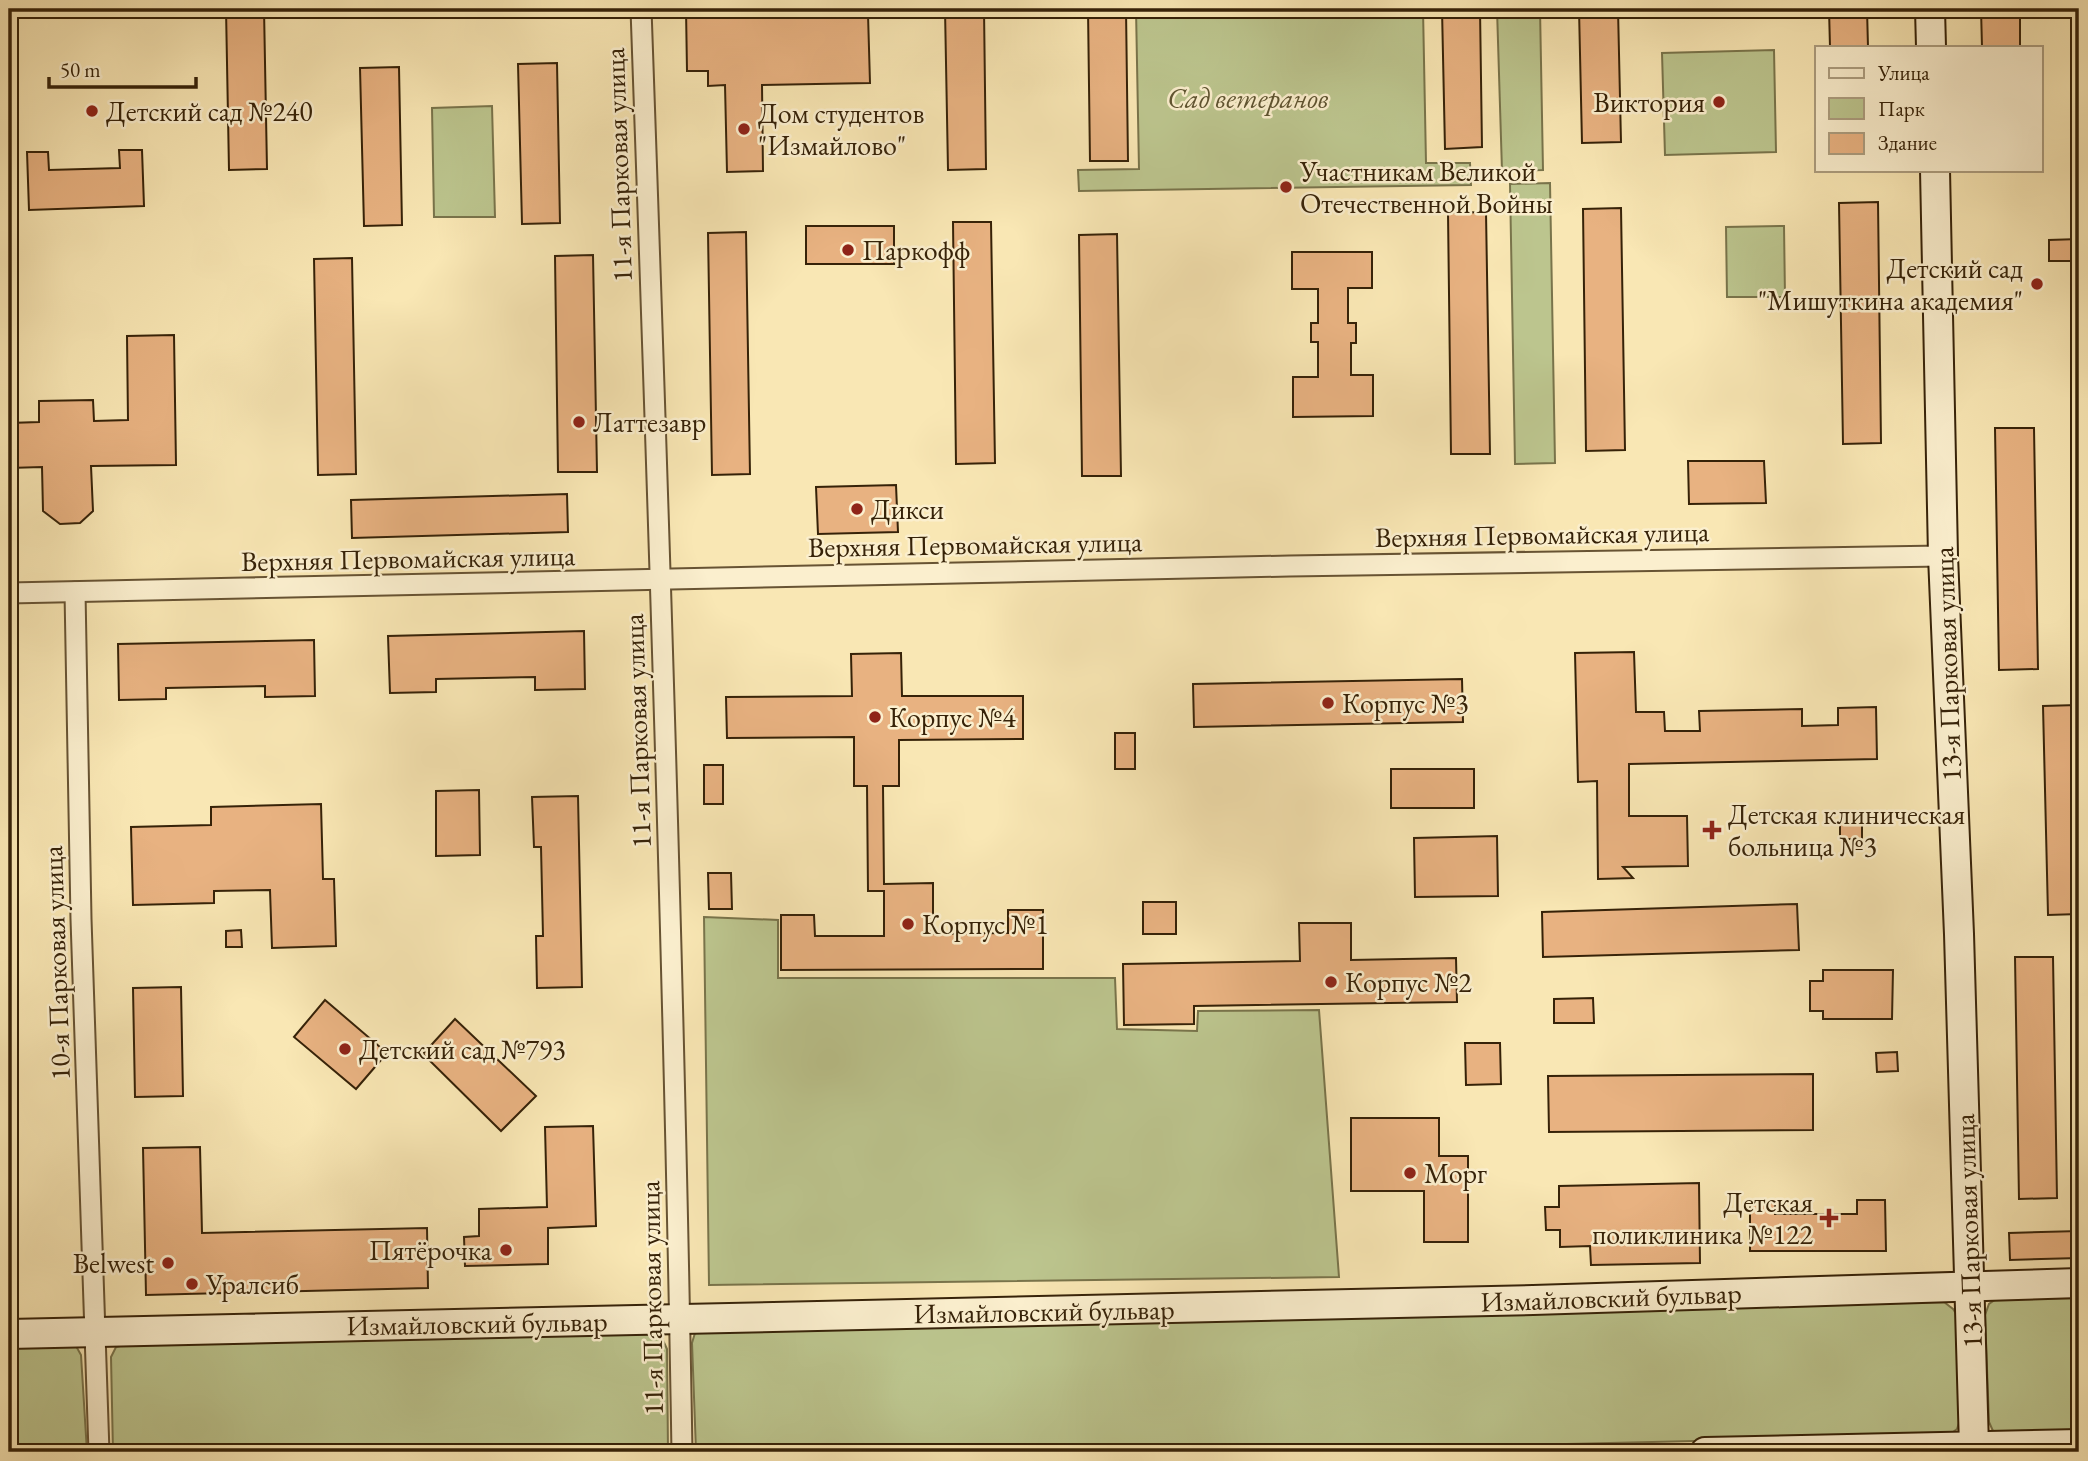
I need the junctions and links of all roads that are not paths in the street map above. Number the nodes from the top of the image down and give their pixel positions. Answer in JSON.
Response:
{"nodes":[{"id":1,"x":641,"y":9,"type":"edge"},
{"id":2,"x":1930,"y":9,"type":"edge"},
{"id":3,"x":1931,"y":46,"type":"edge"},
{"id":4,"x":1935,"y":172,"type":"edge"},
{"id":5,"x":1943,"y":556,"type":"junction"},
{"id":6,"x":660,"y":581,"type":"junction"},
{"id":7,"x":75,"y":592,"type":"junction"},
{"id":8,"x":9,"y":593,"type":"edge"},
{"id":9,"x":2079,"y":1283,"type":"edge"},
{"id":10,"x":1970,"y":1285,"type":"junction"},
{"id":11,"x":680,"y":1319,"type":"junction"},
{"id":12,"x":95,"y":1332,"type":"junction"},
{"id":13,"x":9,"y":1334,"type":"edge"},
{"id":14,"x":2079,"y":1444,"type":"edge"},
{"id":15,"x":1974,"y":1449,"type":"edge"},
{"id":16,"x":99,"y":1452,"type":"edge"},
{"id":17,"x":682,"y":1452,"type":"edge"},
{"id":18,"x":1705,"y":1452,"type":"edge"}],
"edges":[{"from":1,"to":6,"type":"street","name":"11-я Парковая улица"},
{"from":2,"to":3,"type":"street"},
{"from":4,"to":5,"type":"street","name":"13-я Парковая улица"},
{"from":5,"to":6,"type":"street","name":"Верхняя Первомайская улица"},
{"from":5,"to":10,"type":"street","name":"13-я Парковая улица"},
{"from":6,"to":7,"type":"street","name":"Верхняя Первомайская улица"},
{"from":6,"to":11,"type":"street","name":"11-я Парковая улица"},
{"from":7,"to":8,"type":"street","name":"Верхняя Первомайская улица"},
{"from":7,"to":12,"type":"street","name":"10-я Парковая улица"},
{"from":9,"to":10,"type":"street","name":"Измайловский бульвар"},
{"from":10,"to":11,"type":"street","name":"Измайловский бульвар"},
{"from":10,"to":15,"type":"street","name":"13-я Парковая улица"},
{"from":11,"to":12,"type":"street","name":"Измайловский бульвар"},
{"from":11,"to":17,"type":"street","name":"11-я Парковая улица"},
{"from":12,"to":13,"type":"street","name":"Измайловский бульвар"},
{"from":12,"to":16,"type":"street","name":"10-я Парковая улица"},
{"from":14,"to":15,"type":"street"},
{"from":15,"to":18,"type":"street"}]}
